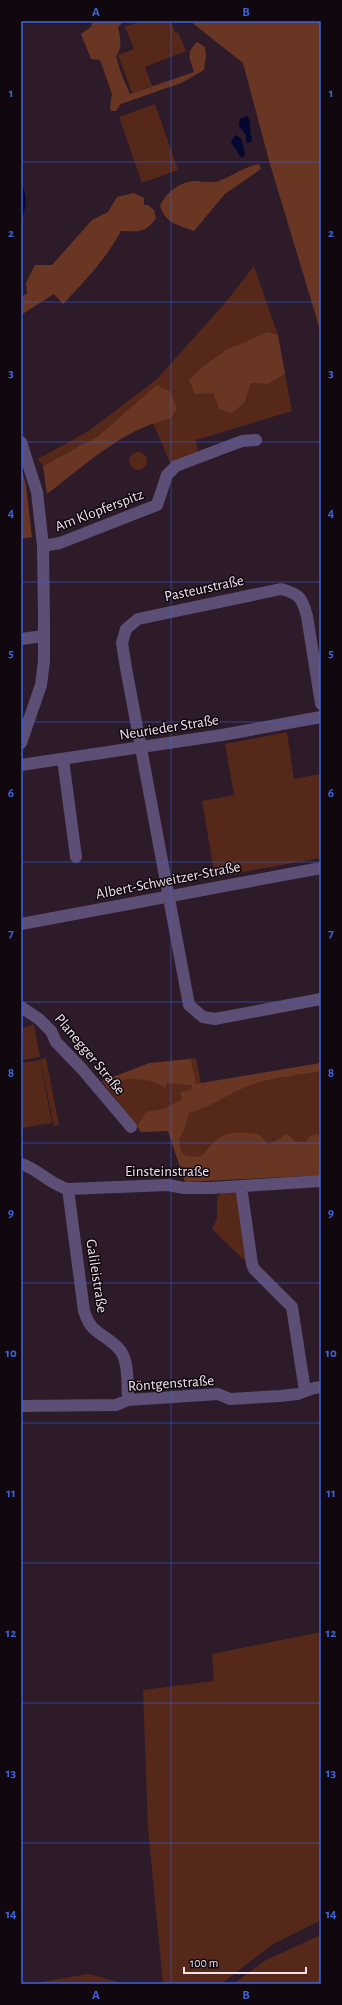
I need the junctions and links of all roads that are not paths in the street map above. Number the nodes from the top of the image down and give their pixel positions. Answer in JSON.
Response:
{"nodes":[{"id":1,"x":256,"y":440,"type":"dead end"},
{"id":2,"x":21,"y":442,"type":"edge"},
{"id":3,"x":43,"y":546,"type":"junction"},
{"id":4,"x":44,"y":636,"type":"junction"},
{"id":5,"x":21,"y":639,"type":"edge"},
{"id":6,"x":321,"y":704,"type":"edge"},
{"id":7,"x":321,"y":717,"type":"edge"},
{"id":8,"x":21,"y":743,"type":"edge"},
{"id":9,"x":141,"y":747,"type":"junction"},
{"id":10,"x":63,"y":760,"type":"junction"},
{"id":11,"x":21,"y":766,"type":"edge"},
{"id":12,"x":76,"y":857,"type":"dead end"},
{"id":13,"x":321,"y":868,"type":"edge"},
{"id":14,"x":169,"y":896,"type":"junction"},
{"id":15,"x":21,"y":924,"type":"edge"},
{"id":16,"x":321,"y":999,"type":"edge"},
{"id":17,"x":21,"y":1007,"type":"edge"},
{"id":18,"x":130,"y":1127,"type":"dead end"},
{"id":19,"x":21,"y":1164,"type":"edge"},
{"id":20,"x":321,"y":1181,"type":"edge"},
{"id":21,"x":241,"y":1186,"type":"junction"},
{"id":22,"x":68,"y":1190,"type":"junction"},
{"id":23,"x":321,"y":1387,"type":"edge"},
{"id":24,"x":305,"y":1391,"type":"junction"},
{"id":25,"x":128,"y":1400,"type":"junction"},
{"id":26,"x":21,"y":1406,"type":"edge"}],
"edges":[{"from":1,"to":3,"type":"street","name":"Am Klopferspitz"},
{"from":2,"to":3,"type":"street","name":"Am Klopferspitz"},
{"from":3,"to":4,"type":"street","name":"Am Klopferspitz"},
{"from":4,"to":5,"type":"street"},
{"from":4,"to":8,"type":"street","name":"Am Klopferspitz"},
{"from":6,"to":9,"type":"street","name":"Pasteurstraße"},
{"from":7,"to":9,"type":"street","name":"Neurieder Straße"},
{"from":9,"to":10,"type":"street","name":"Neurieder Straße"},
{"from":9,"to":14,"type":"street"},
{"from":10,"to":11,"type":"street","name":"Neurieder Straße"},
{"from":10,"to":12,"type":"street"},
{"from":13,"to":14,"type":"street","name":"Albert-Schweitzer-Straße"},
{"from":14,"to":15,"type":"street","name":"Albert-Schweitzer-Straße"},
{"from":14,"to":16,"type":"street"},
{"from":17,"to":18,"type":"street","name":"Planegger Straße"},
{"from":19,"to":22,"type":"street","name":"Einsteinstraße"},
{"from":20,"to":21,"type":"street","name":"Einsteinstraße"},
{"from":21,"to":22,"type":"street","name":"Einsteinstraße"},
{"from":21,"to":24,"type":"street"},
{"from":22,"to":25,"type":"street","name":"Galileistraße"},
{"from":23,"to":24,"type":"street","name":"Röntgenstraße"},
{"from":24,"to":25,"type":"street","name":"Röntgenstraße"},
{"from":25,"to":26,"type":"street","name":"Röntgenstraße"}]}
